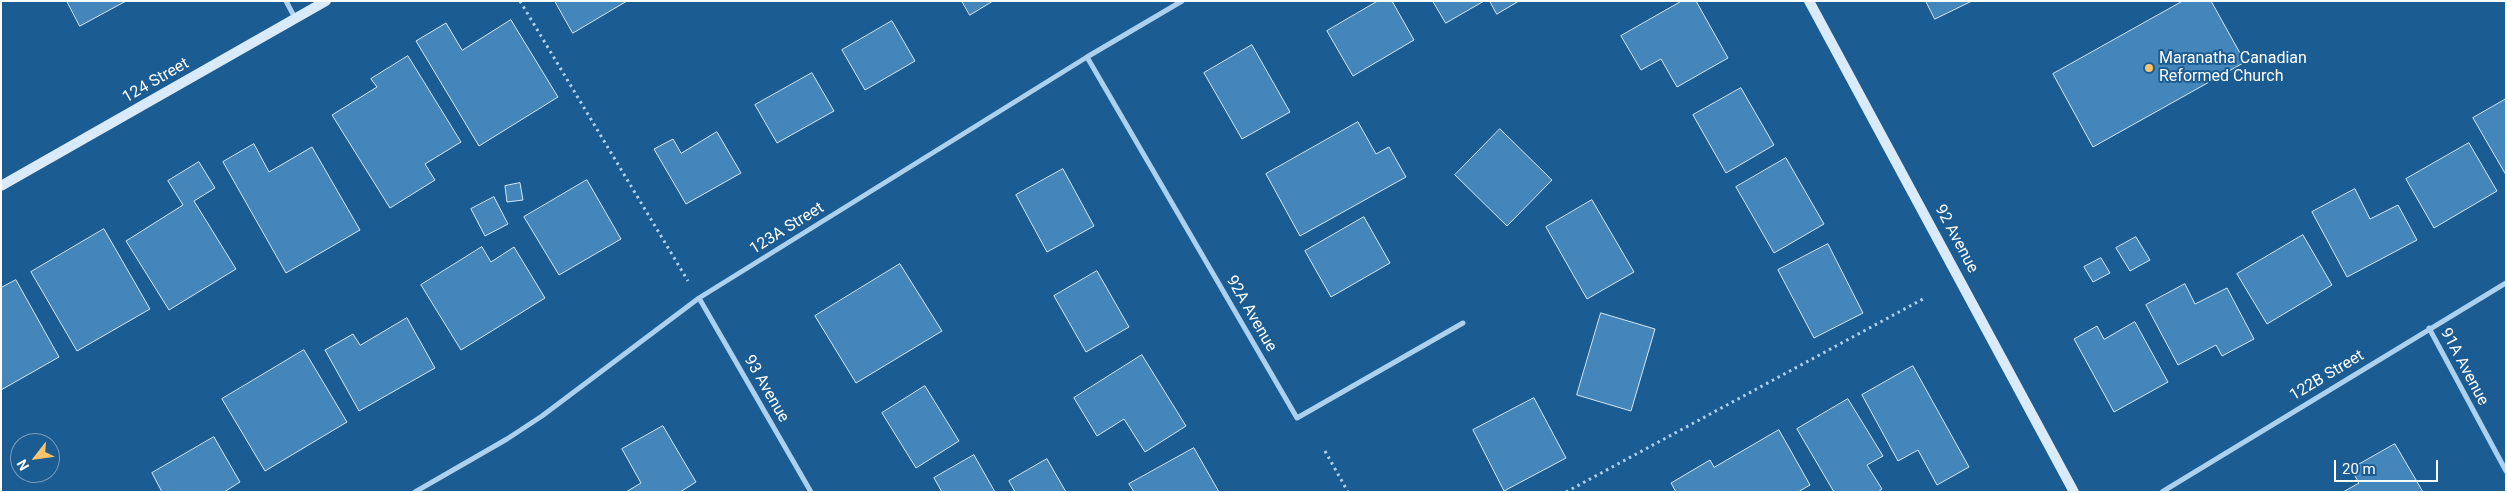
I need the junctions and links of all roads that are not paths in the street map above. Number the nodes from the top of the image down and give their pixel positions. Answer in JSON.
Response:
{"nodes":[{"id":1,"x":286,"y":1,"type":"edge"},
{"id":2,"x":326,"y":1,"type":"edge"},
{"id":3,"x":1182,"y":1,"type":"edge"},
{"id":4,"x":1809,"y":1,"type":"edge"},
{"id":5,"x":296,"y":19,"type":"junction"},
{"id":6,"x":1086,"y":57,"type":"junction"},
{"id":7,"x":1,"y":186,"type":"edge"},
{"id":8,"x":2506,"y":283,"type":"edge"},
{"id":9,"x":699,"y":298,"type":"junction"},
{"id":10,"x":1462,"y":323,"type":"dead end"},
{"id":11,"x":2429,"y":328,"type":"junction"},
{"id":12,"x":2506,"y":470,"type":"edge"},
{"id":13,"x":415,"y":492,"type":"edge"},
{"id":14,"x":811,"y":492,"type":"edge"},
{"id":15,"x":2074,"y":492,"type":"edge"},
{"id":16,"x":2162,"y":492,"type":"edge"}],
"edges":[{"from":1,"to":5,"type":"street"},
{"from":2,"to":5,"type":"street","name":"124 Street"},
{"from":3,"to":6,"type":"street","name":"123A Street"},
{"from":4,"to":15,"type":"street","name":"92 Avenue"},
{"from":5,"to":7,"type":"street","name":"124 Street"},
{"from":6,"to":9,"type":"street","name":"123A Street"},
{"from":6,"to":10,"type":"street","name":"92A Avenue"},
{"from":8,"to":11,"type":"street","name":"122B Street"},
{"from":9,"to":13,"type":"street","name":"123A Street"},
{"from":9,"to":14,"type":"street","name":"93 Avenue"},
{"from":11,"to":12,"type":"street","name":"91A Avenue"},
{"from":11,"to":16,"type":"street","name":"122B Street"}]}
